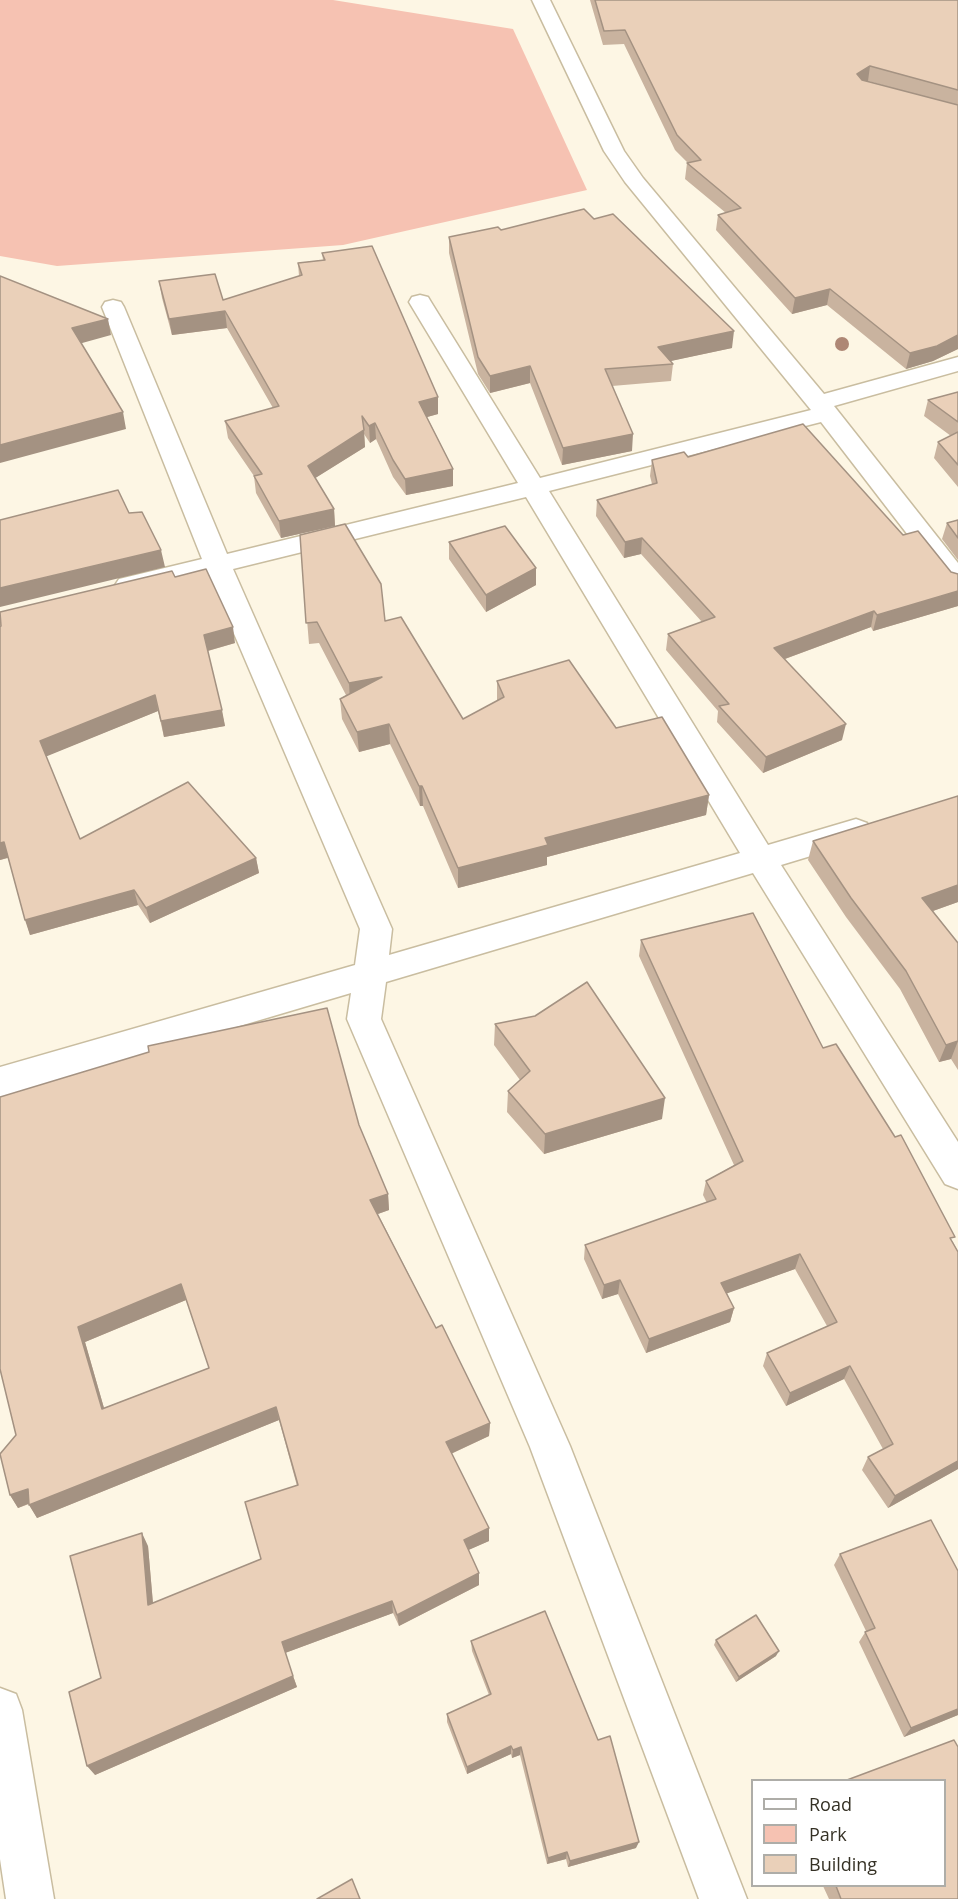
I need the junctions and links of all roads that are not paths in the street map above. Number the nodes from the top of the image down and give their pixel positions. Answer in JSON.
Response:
{"nodes":[{"id":1,"x":541,"y":0,"type":"edge"},
{"id":2,"x":420,"y":303,"type":"dead end"},
{"id":3,"x":113,"y":308,"type":"dead end"},
{"id":4,"x":958,"y":364,"type":"edge"},
{"id":5,"x":823,"y":408,"type":"junction"},
{"id":6,"x":531,"y":487,"type":"junction"},
{"id":7,"x":217,"y":563,"type":"junction"},
{"id":8,"x":958,"y":581,"type":"edge"},
{"id":9,"x":103,"y":592,"type":"edge"},
{"id":10,"x":882,"y":823,"type":"edge"},
{"id":11,"x":761,"y":860,"type":"junction"},
{"id":12,"x":368,"y":975,"type":"junction"},
{"id":13,"x":0,"y":1082,"type":"edge"},
{"id":14,"x":958,"y":1173,"type":"edge"},
{"id":15,"x":0,"y":1710,"type":"edge"},
{"id":16,"x":30,"y":1899,"type":"edge"},
{"id":17,"x":723,"y":1899,"type":"edge"}],
"edges":[{"from":1,"to":5,"type":"street"},
{"from":2,"to":6,"type":"street"},
{"from":3,"to":7,"type":"street"},
{"from":4,"to":5,"type":"street"},
{"from":5,"to":6,"type":"street"},
{"from":5,"to":8,"type":"street"},
{"from":6,"to":7,"type":"street"},
{"from":6,"to":11,"type":"street"},
{"from":7,"to":9,"type":"street"},
{"from":7,"to":12,"type":"street"},
{"from":10,"to":11,"type":"street"},
{"from":11,"to":12,"type":"street"},
{"from":11,"to":14,"type":"street"},
{"from":12,"to":13,"type":"street"},
{"from":12,"to":17,"type":"street"},
{"from":15,"to":16,"type":"street"}]}
